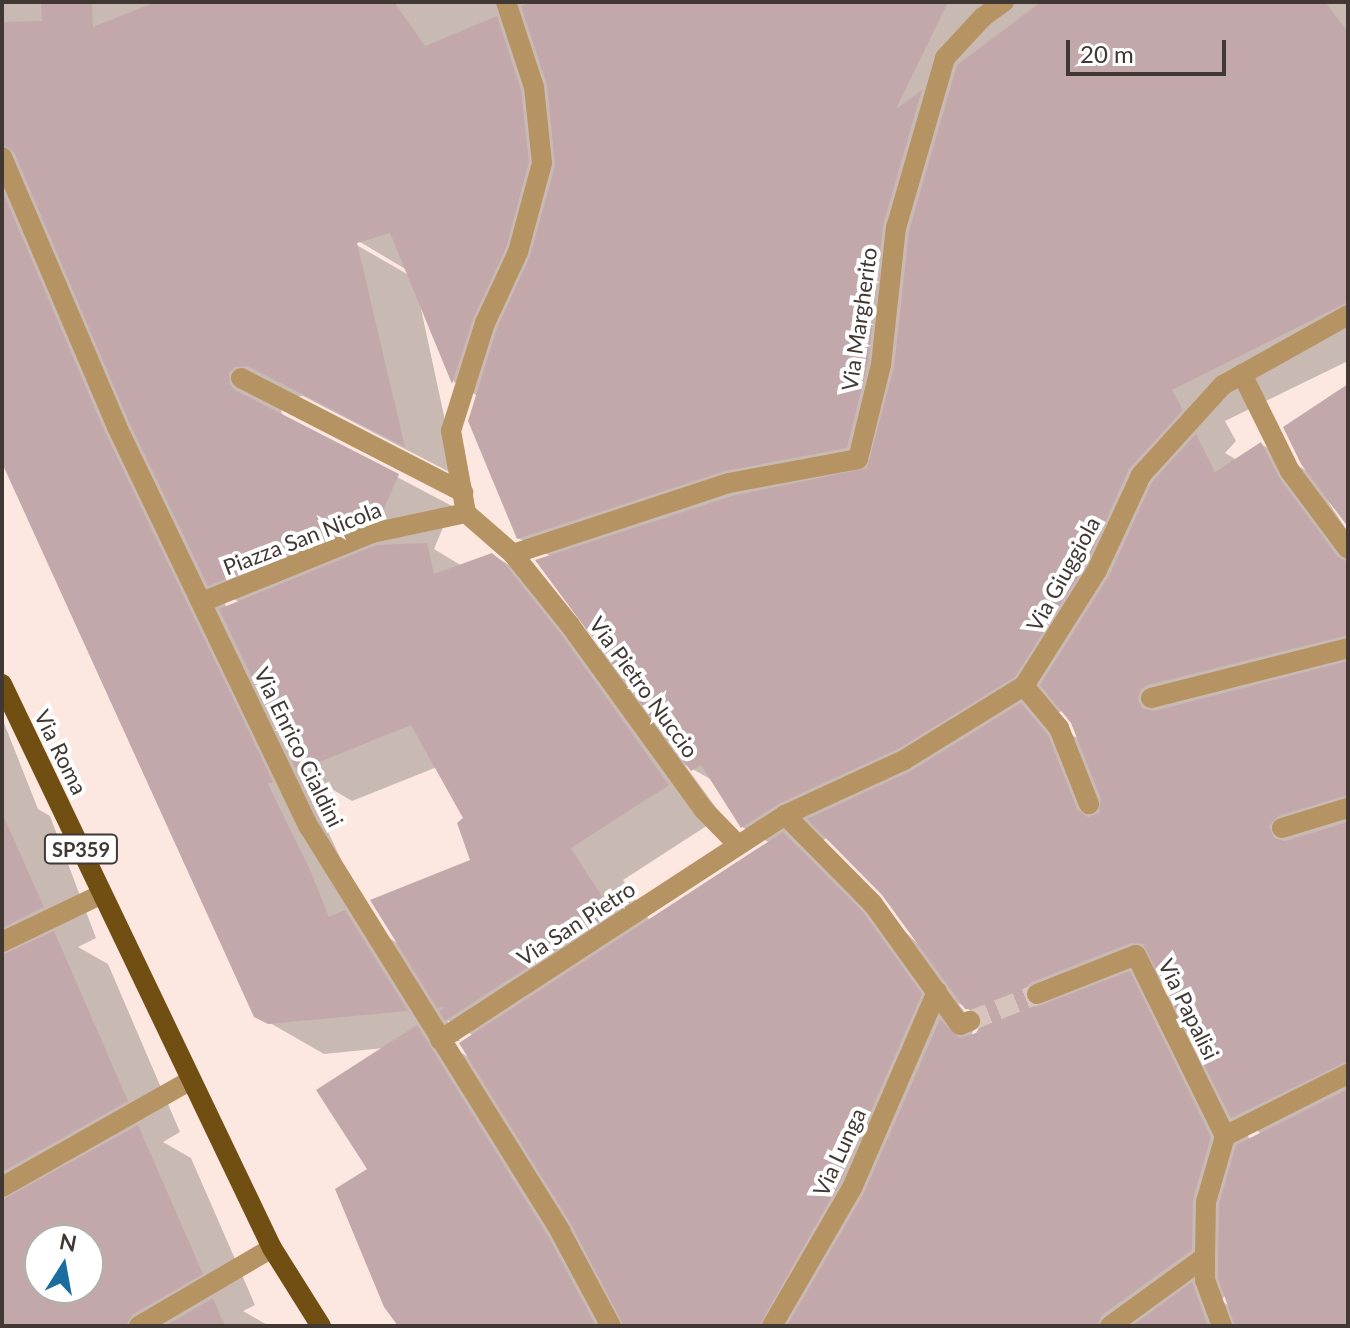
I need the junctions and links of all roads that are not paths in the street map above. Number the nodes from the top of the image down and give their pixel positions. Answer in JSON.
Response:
{"nodes":[{"id":1,"x":506,"y":2,"type":"edge"},
{"id":2,"x":1004,"y":2,"type":"edge"},
{"id":3,"x":2,"y":157,"type":"edge"},
{"id":4,"x":1348,"y":315,"type":"edge"},
{"id":5,"x":1242,"y":374,"type":"junction"},
{"id":6,"x":241,"y":378,"type":"dead end"},
{"id":7,"x":463,"y":492,"type":"junction"},
{"id":8,"x":466,"y":513,"type":"junction"},
{"id":9,"x":1348,"y":549,"type":"edge"},
{"id":10,"x":513,"y":554,"type":"junction"},
{"id":11,"x":202,"y":602,"type":"junction"},
{"id":12,"x":1348,"y":648,"type":"edge"},
{"id":13,"x":2,"y":684,"type":"edge"},
{"id":14,"x":1024,"y":686,"type":"junction"},
{"id":15,"x":1151,"y":698,"type":"dead end"},
{"id":16,"x":1089,"y":804,"type":"dead end"},
{"id":17,"x":1348,"y":808,"type":"edge"},
{"id":18,"x":785,"y":815,"type":"junction"},
{"id":19,"x":1282,"y":828,"type":"dead end"},
{"id":20,"x":738,"y":845,"type":"junction"},
{"id":21,"x":102,"y":894,"type":"junction"},
{"id":22,"x":2,"y":942,"type":"edge"},
{"id":23,"x":937,"y":992,"type":"junction"},
{"id":24,"x":1037,"y":994,"type":"tunnel mouth"},
{"id":25,"x":970,"y":1021,"type":"dead end"},
{"id":26,"x":440,"y":1040,"type":"junction"},
{"id":27,"x":1348,"y":1074,"type":"edge"},
{"id":28,"x":191,"y":1080,"type":"junction"},
{"id":29,"x":1225,"y":1136,"type":"junction"},
{"id":30,"x":2,"y":1187,"type":"edge"},
{"id":31,"x":272,"y":1248,"type":"junction"},
{"id":32,"x":1205,"y":1257,"type":"junction"},
{"id":33,"x":139,"y":1326,"type":"edge"},
{"id":34,"x":321,"y":1326,"type":"edge"},
{"id":35,"x":611,"y":1326,"type":"edge"},
{"id":36,"x":772,"y":1326,"type":"edge"},
{"id":37,"x":1110,"y":1326,"type":"edge"},
{"id":38,"x":1222,"y":1326,"type":"edge"}],
"edges":[{"from":1,"to":7,"type":"street"},
{"from":2,"to":10,"type":"street","name":"Via Margherito"},
{"from":3,"to":11,"type":"street","name":"Via Enrico Cialdini"},
{"from":4,"to":5,"type":"street","name":"Via Giuggiola"},
{"from":5,"to":9,"type":"street"},
{"from":5,"to":14,"type":"street","name":"Via Giuggiola"},
{"from":6,"to":7,"type":"street"},
{"from":7,"to":8,"type":"street"},
{"from":8,"to":10,"type":"street"},
{"from":8,"to":11,"type":"street","name":"Piazza San Nicola"},
{"from":10,"to":20,"type":"street","name":"Via Pietro Nuccio"},
{"from":11,"to":26,"type":"street","name":"Via Enrico Cialdini"},
{"from":12,"to":15,"type":"street"},
{"from":13,"to":21,"type":"main road","name":"Via Roma","number":"SP359"},
{"from":14,"to":16,"type":"street"},
{"from":14,"to":18,"type":"street","name":"Via Giuggiola"},
{"from":17,"to":19,"type":"street"},
{"from":18,"to":20,"type":"street","name":"Via Giuggiola"},
{"from":18,"to":23,"type":"street"},
{"from":20,"to":26,"type":"street","name":"Via San Pietro"},
{"from":21,"to":22,"type":"street"},
{"from":21,"to":28,"type":"main road","name":"Via Roma","number":"SP359"},
{"from":23,"to":25,"type":"street"},
{"from":23,"to":36,"type":"street","name":"Via Lunga"},
{"from":24,"to":29,"type":"street","name":"Via Papalisi"},
{"from":26,"to":35,"type":"street","name":"Via Enrico Cialdini"},
{"from":27,"to":29,"type":"street"},
{"from":28,"to":30,"type":"street"},
{"from":28,"to":31,"type":"main road","number":"SP359"},
{"from":29,"to":32,"type":"street"},
{"from":31,"to":33,"type":"street"},
{"from":31,"to":34,"type":"main road","number":"SP359"},
{"from":32,"to":37,"type":"street"},
{"from":32,"to":38,"type":"street"}]}
